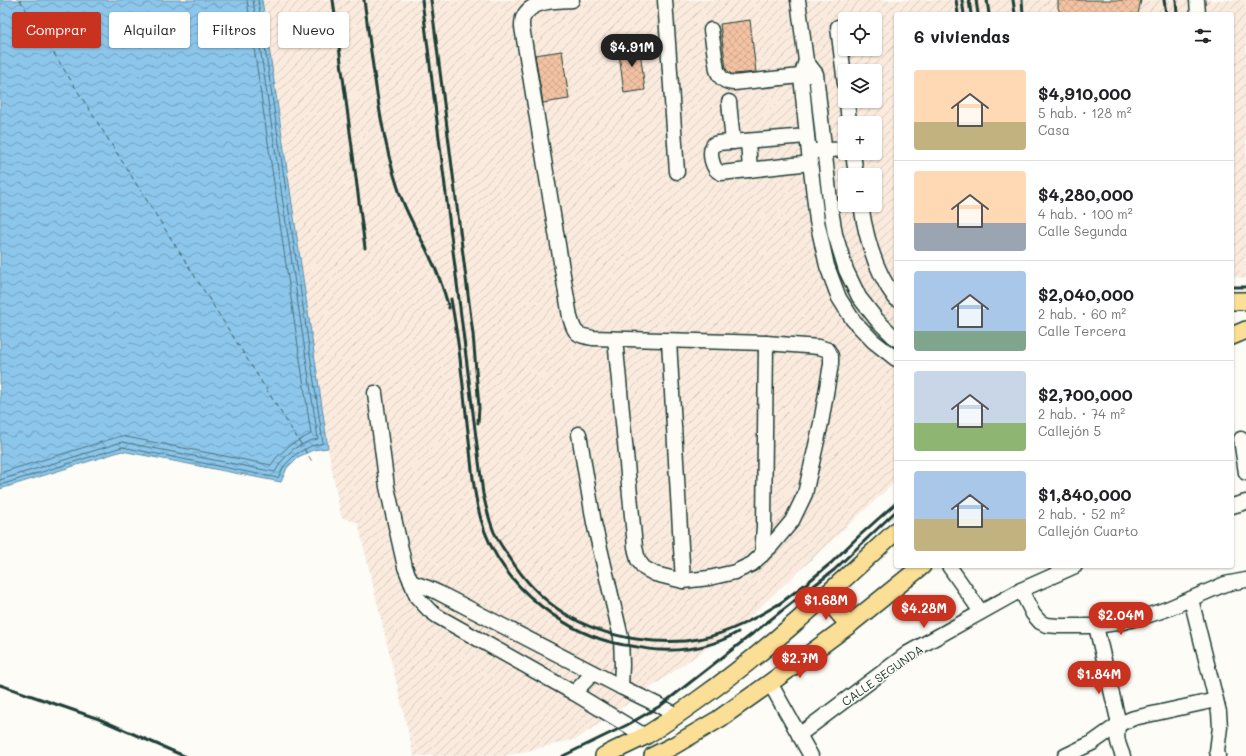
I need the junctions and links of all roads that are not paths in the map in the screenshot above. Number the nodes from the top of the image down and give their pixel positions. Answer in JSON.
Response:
{"nodes":[{"id":1,"x":572,"y":0,"type":"edge"},
{"id":2,"x":665,"y":0,"type":"edge"},
{"id":3,"x":798,"y":0,"type":"edge"},
{"id":4,"x":1197,"y":0,"type":"edge"},
{"id":5,"x":1198,"y":12,"type":"edge"},
{"id":6,"x":711,"y":30,"type":"dead end"},
{"id":7,"x":806,"y":61,"type":"junction"},
{"id":8,"x":816,"y":74,"type":"junction"},
{"id":9,"x":801,"y":76,"type":"junction"},
{"id":10,"x":729,"y":102,"type":"dead end"},
{"id":11,"x":807,"y":136,"type":"junction"},
{"id":12,"x":748,"y":141,"type":"junction"},
{"id":13,"x":733,"y":142,"type":"junction"},
{"id":14,"x":838,"y":149,"type":"edge"},
{"id":15,"x":825,"y":150,"type":"junction"},
{"id":16,"x":810,"y":158,"type":"junction"},
{"id":17,"x":750,"y":170,"type":"junction"},
{"id":18,"x":676,"y":172,"type":"dead end"},
{"id":19,"x":862,"y":212,"type":"edge"},
{"id":20,"x":894,"y":296,"type":"edge"},
{"id":21,"x":1246,"y":301,"type":"edge"},
{"id":22,"x":1234,"y":302,"type":"edge"},
{"id":23,"x":1246,"y":330,"type":"edge"},
{"id":24,"x":1234,"y":335,"type":"edge"},
{"id":25,"x":894,"y":337,"type":"edge"},
{"id":26,"x":615,"y":339,"type":"junction"},
{"id":27,"x":669,"y":341,"type":"junction"},
{"id":28,"x":766,"y":344,"type":"junction"},
{"id":29,"x":894,"y":357,"type":"edge"},
{"id":30,"x":374,"y":392,"type":"dead end"},
{"id":31,"x":579,"y":434,"type":"dead end"},
{"id":32,"x":1240,"y":439,"type":"edge"},
{"id":33,"x":1246,"y":473,"type":"edge"},
{"id":34,"x":1246,"y":502,"type":"edge"},
{"id":35,"x":1234,"y":505,"type":"edge"},
{"id":36,"x":894,"y":534,"type":"edge"},
{"id":37,"x":762,"y":555,"type":"junction"},
{"id":38,"x":920,"y":568,"type":"edge"},
{"id":39,"x":950,"y":568,"type":"edge"},
{"id":40,"x":1070,"y":568,"type":"edge"},
{"id":41,"x":1246,"y":580,"type":"edge"},
{"id":42,"x":683,"y":581,"type":"junction"},
{"id":43,"x":411,"y":582,"type":"junction"},
{"id":44,"x":1021,"y":590,"type":"junction"},
{"id":45,"x":439,"y":593,"type":"junction"},
{"id":46,"x":825,"y":597,"type":"junction"},
{"id":47,"x":1191,"y":599,"type":"junction"},
{"id":48,"x":429,"y":610,"type":"junction"},
{"id":49,"x":981,"y":612,"type":"junction"},
{"id":50,"x":849,"y":625,"type":"junction"},
{"id":51,"x":1096,"y":626,"type":"junction"},
{"id":52,"x":513,"y":631,"type":"junction"},
{"id":53,"x":498,"y":650,"type":"junction"},
{"id":54,"x":593,"y":673,"type":"junction"},
{"id":55,"x":770,"y":684,"type":"junction"},
{"id":56,"x":621,"y":687,"type":"junction"},
{"id":57,"x":574,"y":693,"type":"junction"},
{"id":58,"x":1216,"y":700,"type":"junction"},
{"id":59,"x":676,"y":716,"type":"junction"},
{"id":60,"x":1119,"y":724,"type":"junction"},
{"id":61,"x":799,"y":735,"type":"junction"},
{"id":62,"x":645,"y":736,"type":"junction"},
{"id":63,"x":604,"y":756,"type":"edge"},
{"id":64,"x":653,"y":756,"type":"edge"},
{"id":65,"x":811,"y":756,"type":"edge"},
{"id":66,"x":1065,"y":756,"type":"edge"},
{"id":67,"x":1123,"y":756,"type":"edge"},
{"id":68,"x":1218,"y":756,"type":"edge"}],
"edges":[{"from":1,"to":26,"type":"street"},
{"from":2,"to":18,"type":"street"},
{"from":3,"to":7,"type":"street"},
{"from":4,"to":5,"type":"street"},
{"from":6,"to":9,"type":"street"},
{"from":7,"to":8,"type":"street"},
{"from":7,"to":9,"type":"street"},
{"from":8,"to":9,"type":"street"},
{"from":8,"to":15,"type":"street"},
{"from":9,"to":11,"type":"street"},
{"from":10,"to":13,"type":"street"},
{"from":11,"to":12,"type":"street"},
{"from":11,"to":16,"type":"street"},
{"from":12,"to":13,"type":"street"},
{"from":12,"to":17,"type":"street"},
{"from":13,"to":17,"type":"street"},
{"from":14,"to":15,"type":"street"},
{"from":15,"to":16,"type":"street"},
{"from":15,"to":25,"type":"street"},
{"from":16,"to":17,"type":"street"},
{"from":16,"to":29,"type":"street"},
{"from":19,"to":20,"type":"street"},
{"from":21,"to":22,"type":"main road"},
{"from":23,"to":24,"type":"main road"},
{"from":26,"to":27,"type":"street"},
{"from":26,"to":42,"type":"street"},
{"from":27,"to":28,"type":"street"},
{"from":27,"to":42,"type":"street"},
{"from":28,"to":37,"type":"street"},
{"from":28,"to":37,"type":"street"},
{"from":30,"to":43,"type":"street"},
{"from":31,"to":56,"type":"street"},
{"from":32,"to":33,"type":"street"},
{"from":34,"to":35,"type":"street"},
{"from":36,"to":46,"type":"main road"},
{"from":37,"to":42,"type":"street"},
{"from":38,"to":50,"type":"main road"},
{"from":39,"to":49,"type":"street"},
{"from":40,"to":44,"type":"street","name":"CALLE SEGUNDA"},
{"from":41,"to":47,"type":"street"},
{"from":43,"to":45,"type":"street"},
{"from":43,"to":48,"type":"street"},
{"from":44,"to":49,"type":"street","name":"CALLE SEGUNDA"},
{"from":44,"to":51,"type":"street"},
{"from":45,"to":48,"type":"street"},
{"from":45,"to":52,"type":"street"},
{"from":46,"to":50,"type":"main road"},
{"from":46,"to":59,"type":"main road"},
{"from":47,"to":51,"type":"street"},
{"from":47,"to":58,"type":"street"},
{"from":48,"to":53,"type":"street"},
{"from":49,"to":61,"type":"street","name":"CALLE SEGUNDA"},
{"from":50,"to":55,"type":"main road"},
{"from":51,"to":60,"type":"street"},
{"from":52,"to":53,"type":"street"},
{"from":52,"to":54,"type":"street"},
{"from":53,"to":57,"type":"street"},
{"from":54,"to":56,"type":"street"},
{"from":54,"to":57,"type":"street"},
{"from":55,"to":61,"type":"street"},
{"from":55,"to":64,"type":"main road"},
{"from":56,"to":59,"type":"street"},
{"from":57,"to":62,"type":"street"},
{"from":58,"to":60,"type":"street"},
{"from":58,"to":68,"type":"street"},
{"from":59,"to":62,"type":"main road"},
{"from":60,"to":66,"type":"street"},
{"from":60,"to":67,"type":"street"},
{"from":61,"to":65,"type":"street"},
{"from":62,"to":63,"type":"main road"}]}
